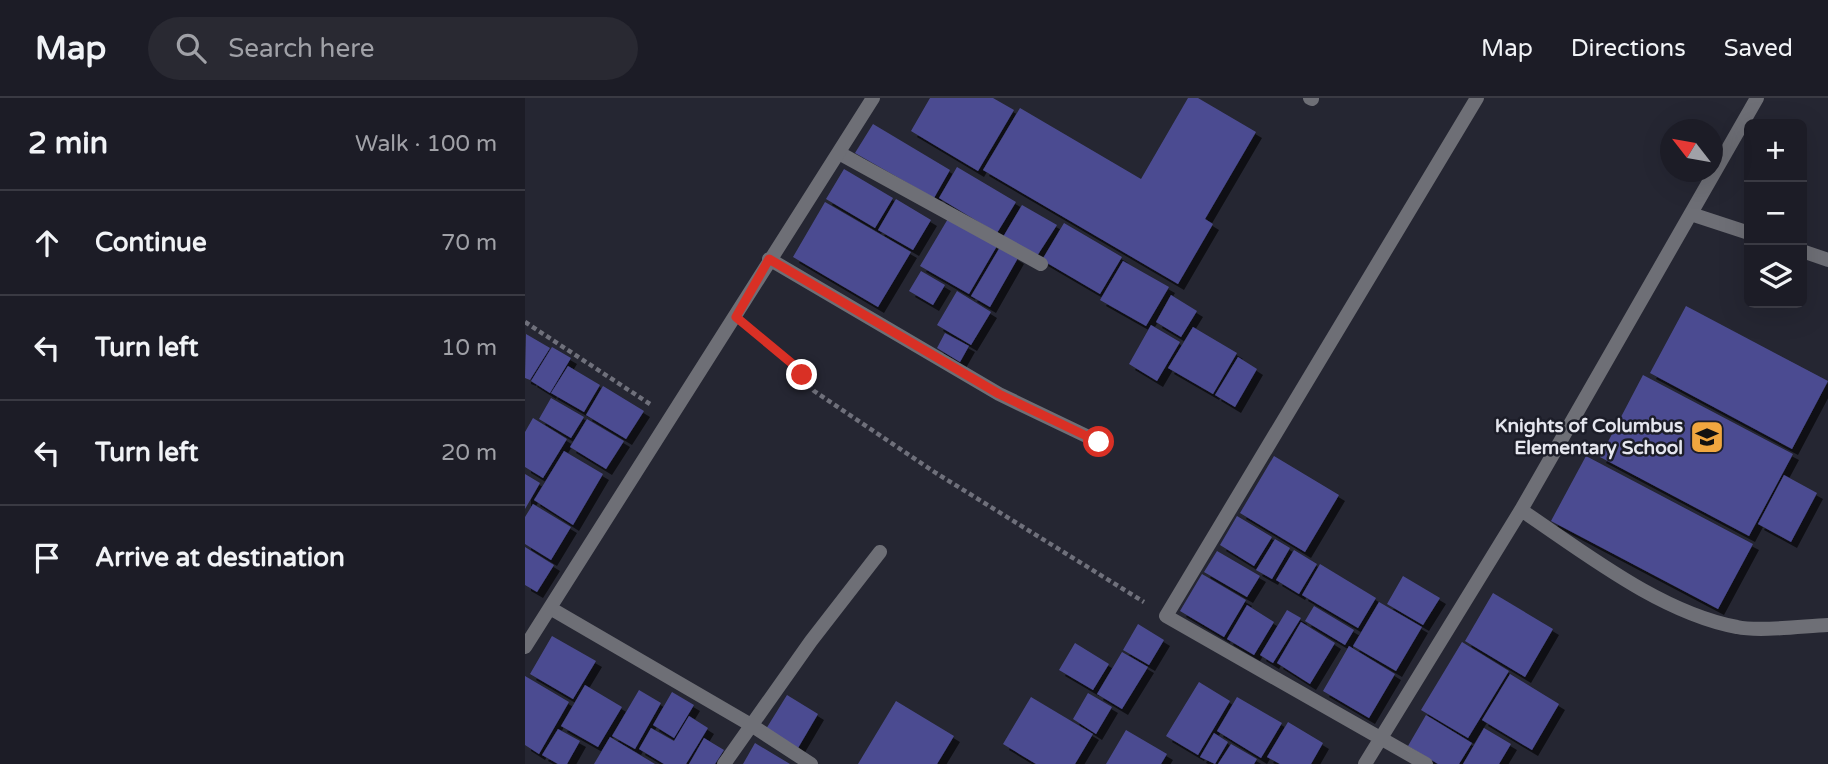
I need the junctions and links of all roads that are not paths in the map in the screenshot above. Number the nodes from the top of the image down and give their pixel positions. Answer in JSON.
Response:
{"nodes":[{"id":1,"x":873,"y":98,"type":"edge"},
{"id":2,"x":1477,"y":98,"type":"edge"},
{"id":3,"x":1757,"y":98,"type":"edge"},
{"id":4,"x":839,"y":153,"type":"junction"},
{"id":5,"x":1691,"y":214,"type":"junction"},
{"id":6,"x":1744,"y":231,"type":"edge"},
{"id":7,"x":1807,"y":253,"type":"edge"},
{"id":8,"x":769,"y":259,"type":"junction"},
{"id":9,"x":1828,"y":260,"type":"edge"},
{"id":10,"x":1041,"y":264,"type":"dead end"},
{"id":11,"x":1099,"y":442,"type":"dead end"},
{"id":12,"x":1521,"y":510,"type":"junction"},
{"id":13,"x":880,"y":552,"type":"dead end"},
{"id":14,"x":550,"y":608,"type":"junction"},
{"id":15,"x":1828,"y":625,"type":"edge"},
{"id":16,"x":525,"y":647,"type":"edge"},
{"id":17,"x":751,"y":725,"type":"junction"},
{"id":18,"x":1382,"y":739,"type":"junction"},
{"id":19,"x":723,"y":764,"type":"edge"},
{"id":20,"x":811,"y":764,"type":"edge"},
{"id":21,"x":1365,"y":764,"type":"edge"},
{"id":22,"x":1426,"y":764,"type":"edge"}],
"edges":[{"from":1,"to":4,"type":"street"},
{"from":2,"to":18,"type":"street"},
{"from":3,"to":5,"type":"street"},
{"from":4,"to":8,"type":"street"},
{"from":4,"to":10,"type":"street"},
{"from":5,"to":6,"type":"street"},
{"from":5,"to":12,"type":"street"},
{"from":7,"to":9,"type":"street"},
{"from":8,"to":11,"type":"street"},
{"from":8,"to":14,"type":"street"},
{"from":12,"to":15,"type":"street"},
{"from":12,"to":18,"type":"street"},
{"from":13,"to":17,"type":"street"},
{"from":14,"to":16,"type":"street"},
{"from":14,"to":17,"type":"street"},
{"from":17,"to":19,"type":"street"},
{"from":17,"to":20,"type":"street"},
{"from":18,"to":21,"type":"street"},
{"from":18,"to":22,"type":"street"}]}
